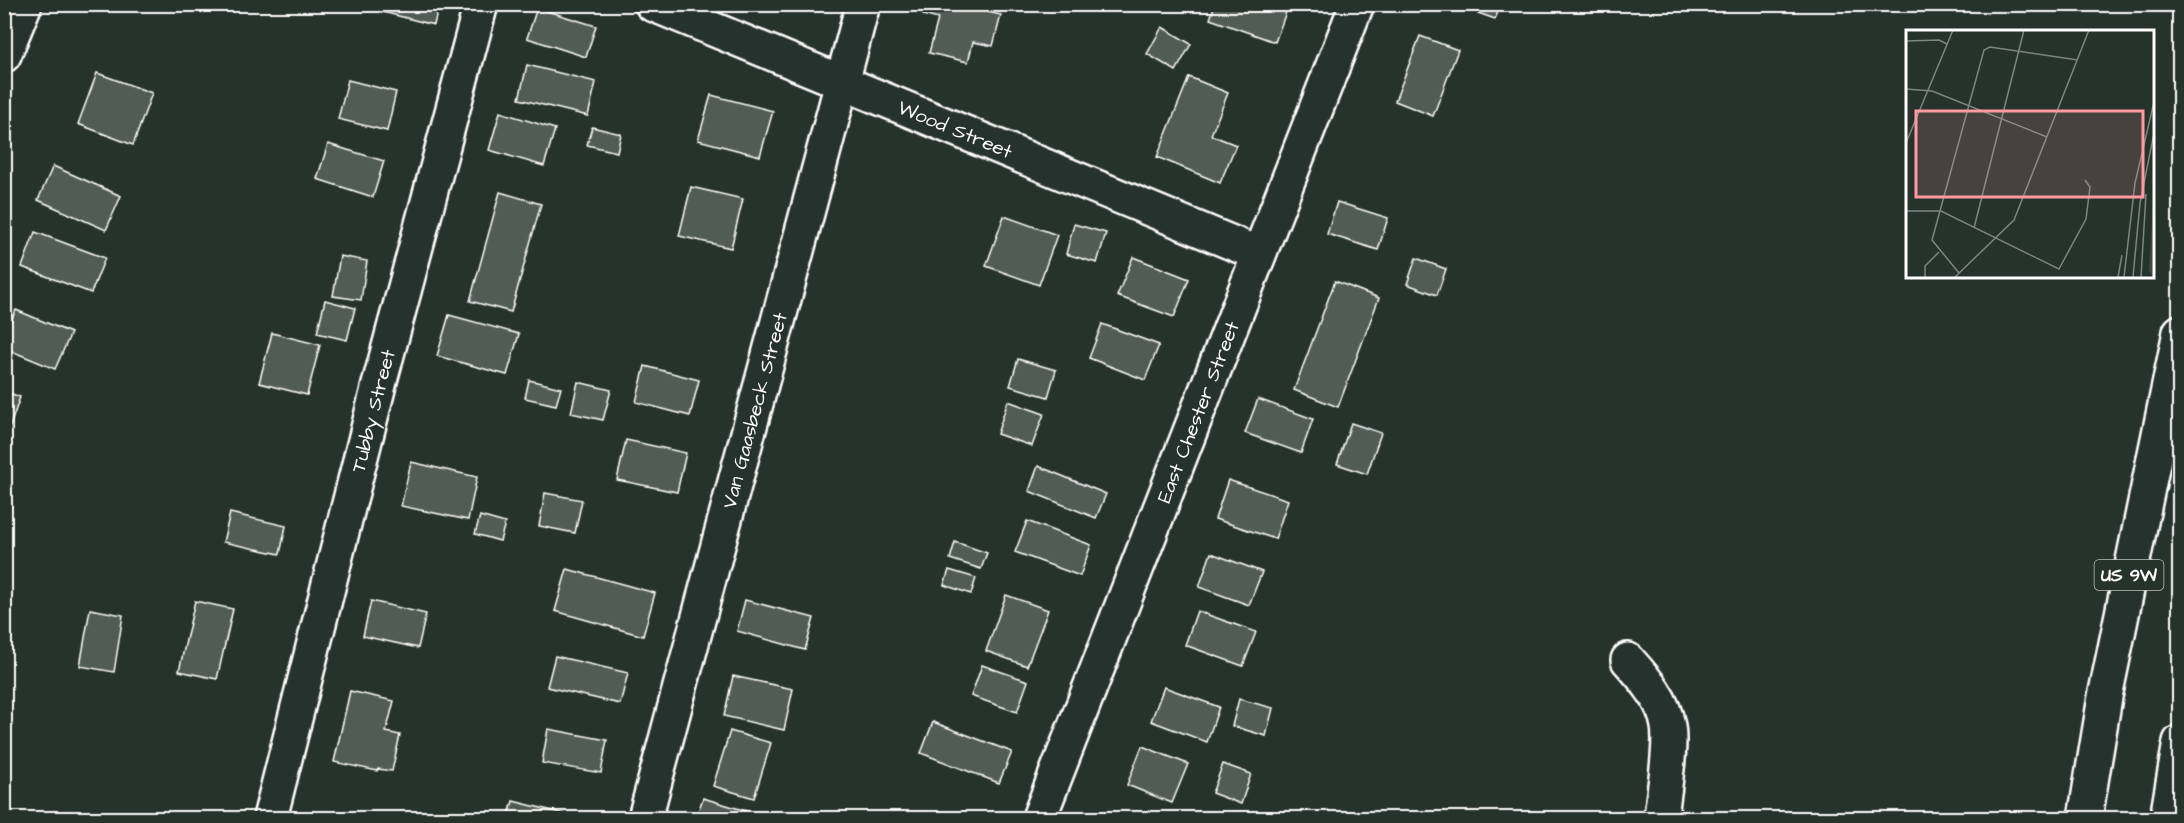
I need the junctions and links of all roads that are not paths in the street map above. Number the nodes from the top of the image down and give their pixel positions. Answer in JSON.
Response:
{"nodes":[{"id":1,"x":25,"y":4,"type":"edge"},
{"id":2,"x":481,"y":4,"type":"edge"},
{"id":3,"x":652,"y":4,"type":"edge"},
{"id":4,"x":863,"y":4,"type":"edge"},
{"id":5,"x":1357,"y":4,"type":"edge"},
{"id":6,"x":4,"y":55,"type":"edge"},
{"id":7,"x":841,"y":82,"type":"junction"},
{"id":8,"x":1259,"y":254,"type":"junction"},
{"id":9,"x":2180,"y":332,"type":"edge"},
{"id":10,"x":1628,"y":660,"type":"dead end"},
{"id":11,"x":2180,"y":742,"type":"edge"},
{"id":12,"x":270,"y":819,"type":"edge"},
{"id":13,"x":645,"y":819,"type":"edge"},
{"id":14,"x":1039,"y":819,"type":"edge"},
{"id":15,"x":1661,"y":819,"type":"edge"},
{"id":16,"x":2085,"y":819,"type":"edge"},
{"id":17,"x":2168,"y":819,"type":"edge"}],
"edges":[{"from":1,"to":6,"type":"street"},
{"from":2,"to":12,"type":"street","name":"Tubby Street"},
{"from":3,"to":7,"type":"street","name":"Wood Street"},
{"from":4,"to":7,"type":"street","name":"Van Gaasbeck Street"},
{"from":5,"to":8,"type":"street","name":"East Chester Street"},
{"from":7,"to":8,"type":"street","name":"Wood Street"},
{"from":7,"to":13,"type":"street","name":"Van Gaasbeck Street"},
{"from":8,"to":14,"type":"street","name":"East Chester Street"},
{"from":9,"to":16,"type":"street","number":"US 9W"},
{"from":10,"to":15,"type":"street"},
{"from":11,"to":17,"type":"street"}]}
